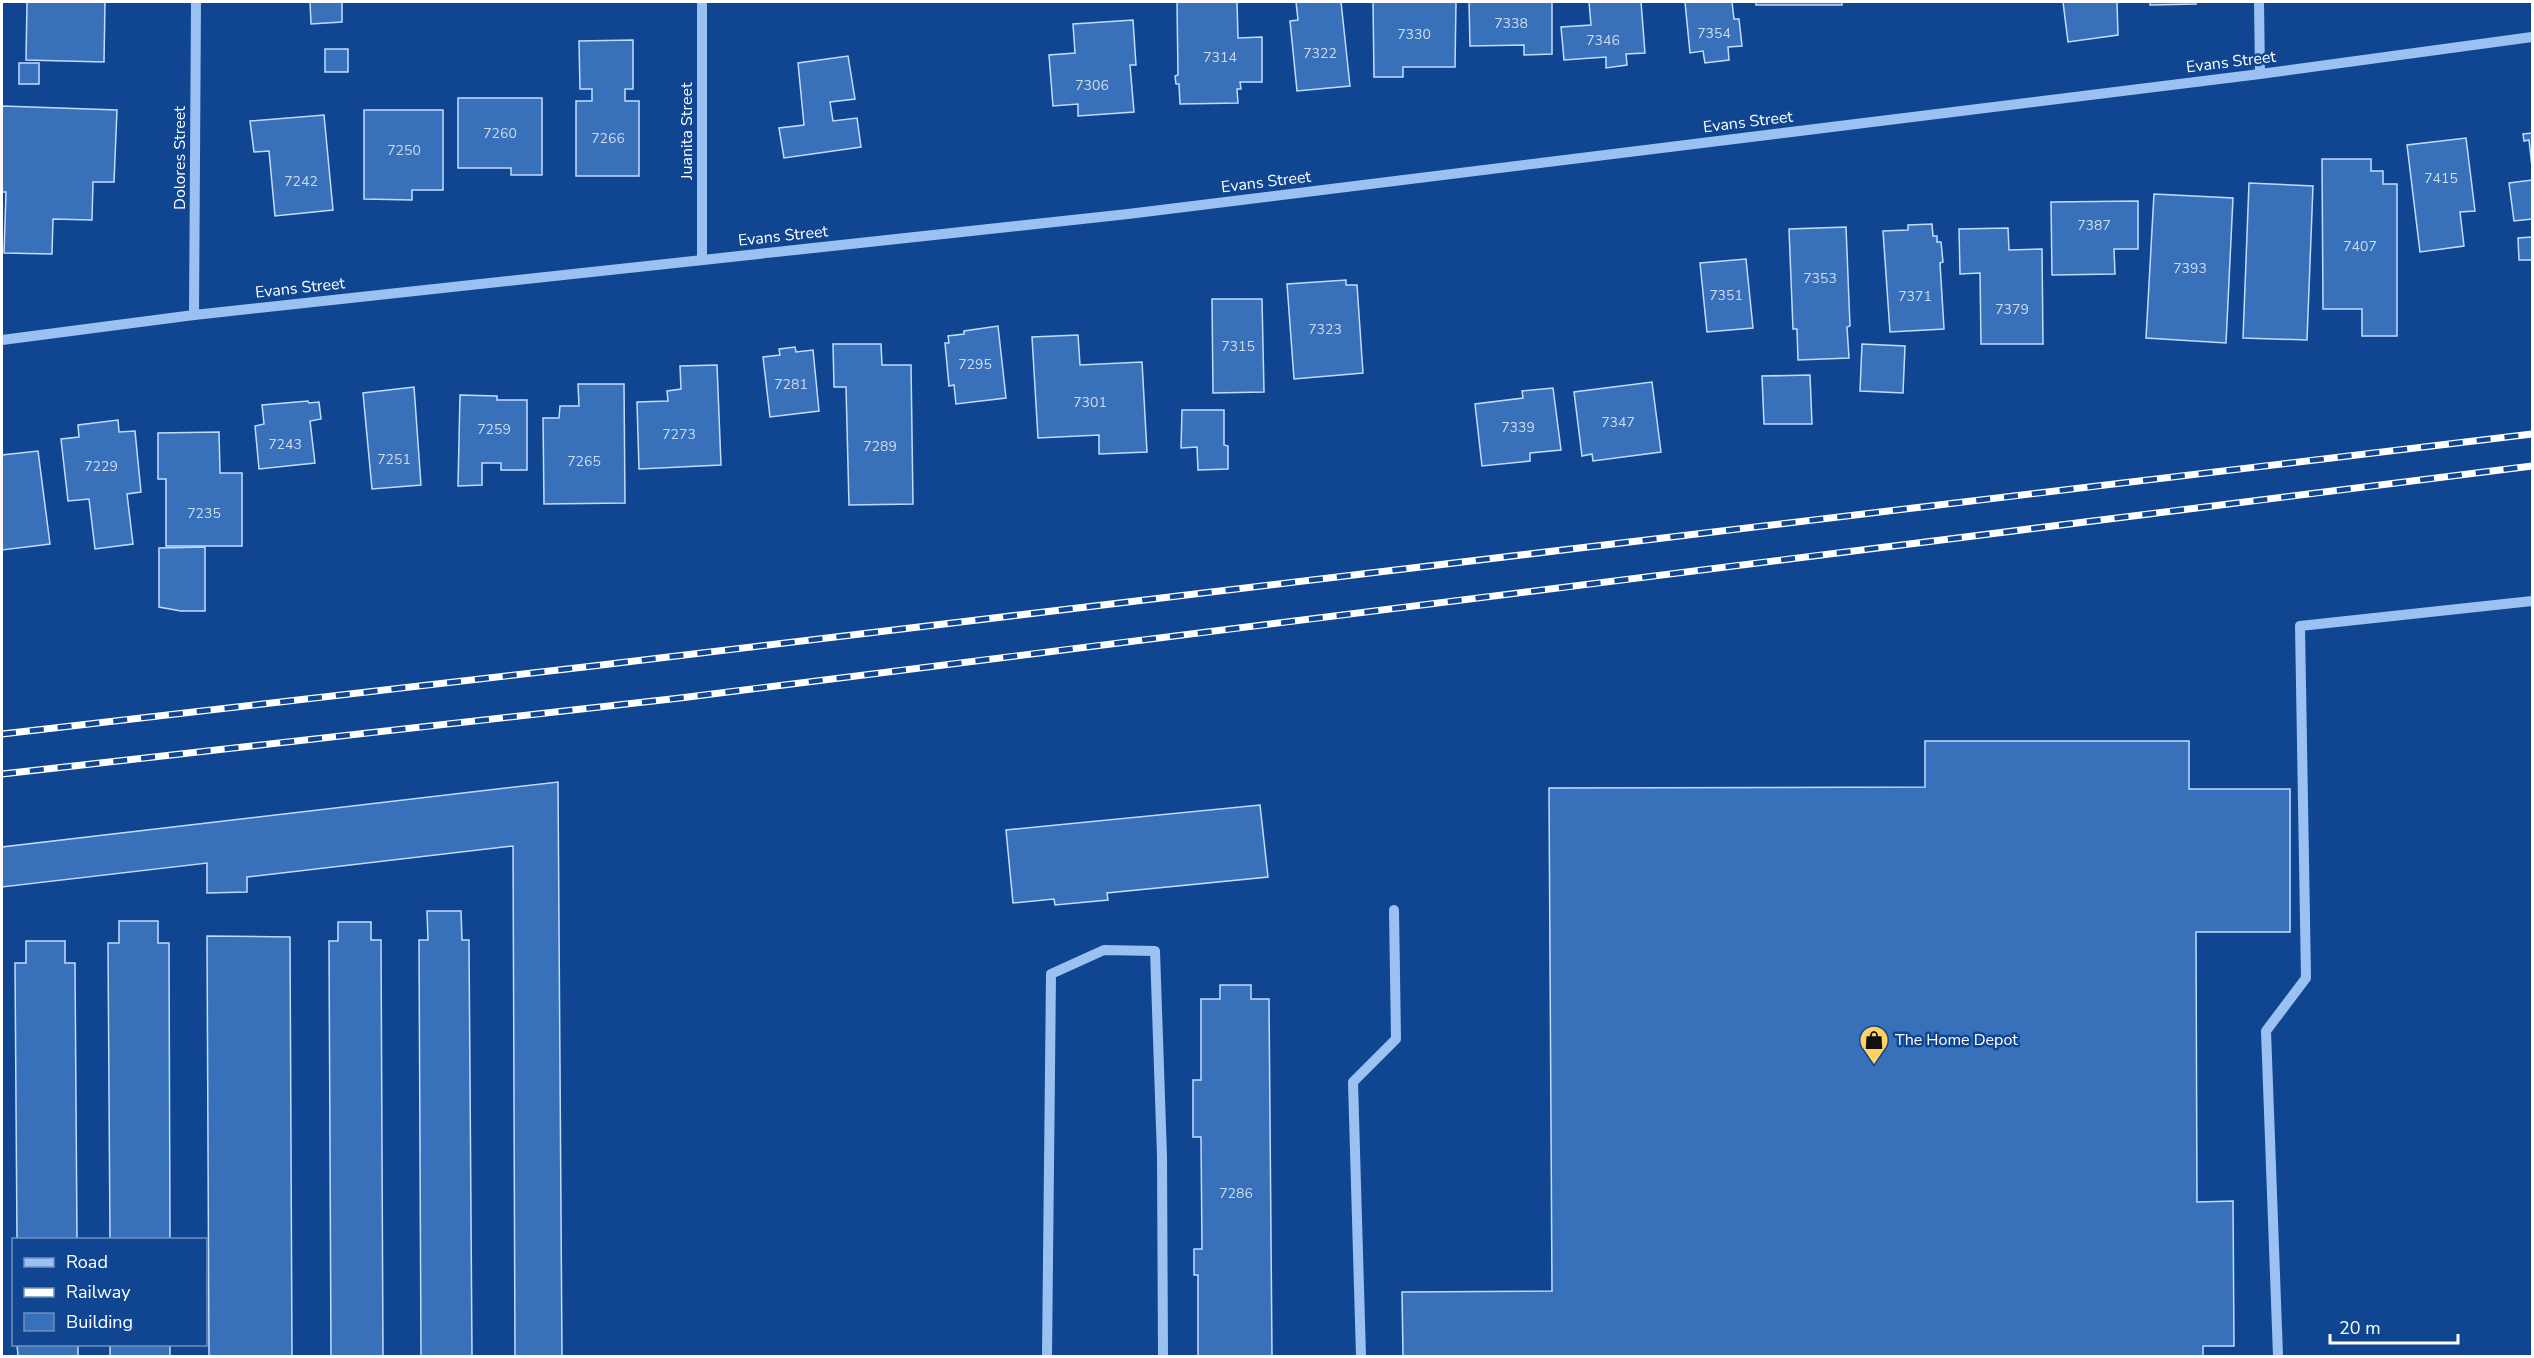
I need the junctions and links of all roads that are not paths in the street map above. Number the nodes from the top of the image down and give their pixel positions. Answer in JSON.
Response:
{"nodes":[{"id":1,"x":196,"y":2,"type":"edge"},
{"id":2,"x":702,"y":2,"type":"edge"},
{"id":3,"x":2259,"y":2,"type":"edge"},
{"id":4,"x":2532,"y":37,"type":"edge"},
{"id":5,"x":2260,"y":74,"type":"junction"},
{"id":6,"x":702,"y":260,"type":"junction"},
{"id":7,"x":194,"y":315,"type":"junction"},
{"id":8,"x":2,"y":340,"type":"edge"},
{"id":9,"x":2532,"y":601,"type":"edge"},
{"id":10,"x":1394,"y":910,"type":"dead end"},
{"id":11,"x":1047,"y":1356,"type":"edge"},
{"id":12,"x":1163,"y":1356,"type":"edge"},
{"id":13,"x":1361,"y":1356,"type":"edge"},
{"id":14,"x":2278,"y":1356,"type":"edge"}],
"edges":[{"from":1,"to":7,"type":"street","name":"Dolores Street"},
{"from":2,"to":6,"type":"street","name":"Juanita Street"},
{"from":3,"to":5,"type":"street"},
{"from":4,"to":5,"type":"street","name":"Evans Street"},
{"from":5,"to":6,"type":"street","name":"Evans Street"},
{"from":6,"to":7,"type":"street","name":"Evans Street"},
{"from":7,"to":8,"type":"street","name":"Evans Street"},
{"from":9,"to":14,"type":"street"},
{"from":10,"to":13,"type":"street"},
{"from":11,"to":12,"type":"street"}]}
